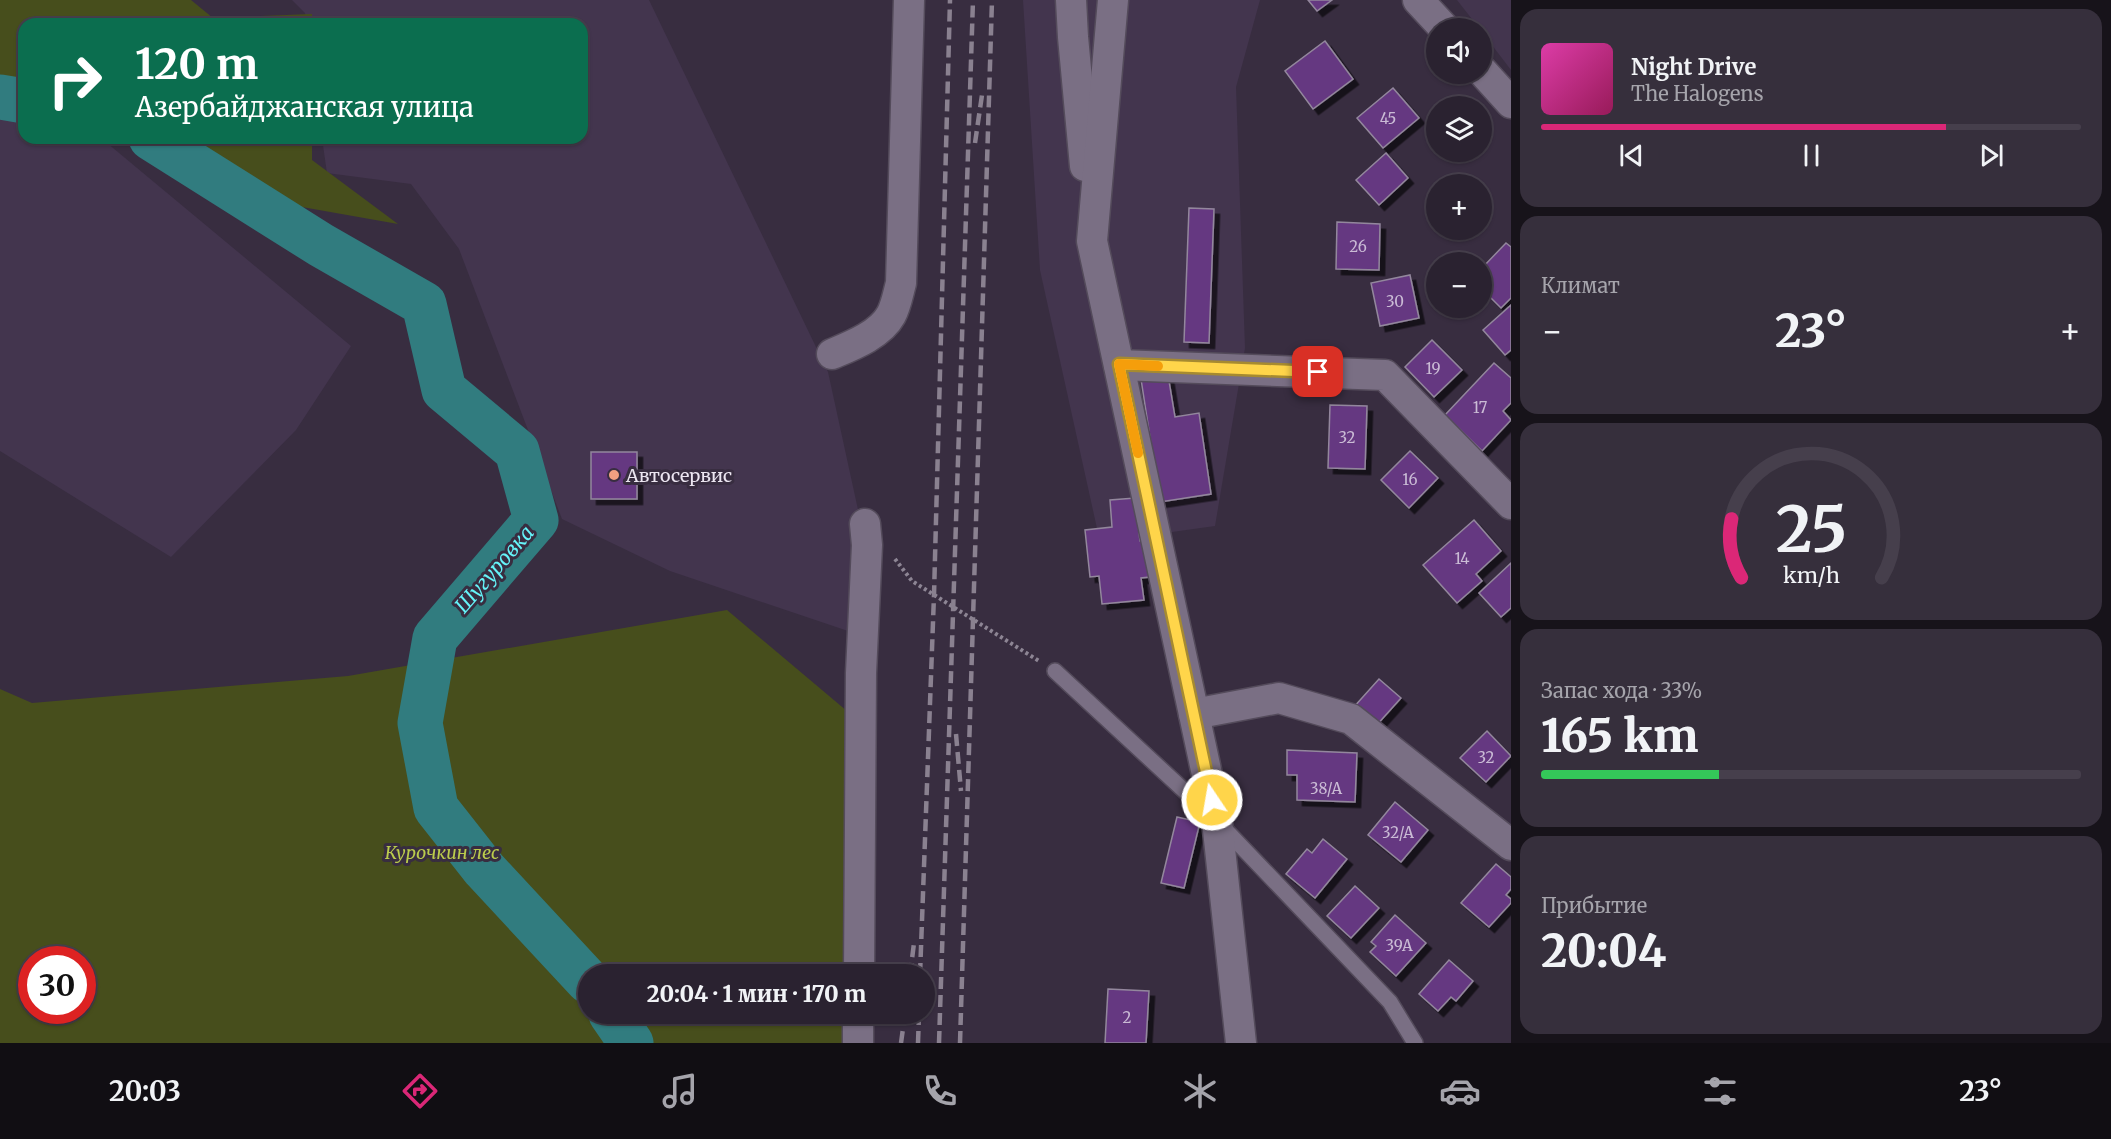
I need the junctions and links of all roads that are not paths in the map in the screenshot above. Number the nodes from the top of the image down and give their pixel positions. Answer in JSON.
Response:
{"nodes":[{"id":1,"x":909,"y":0,"type":"edge"},
{"id":2,"x":1071,"y":0,"type":"edge"},
{"id":3,"x":1113,"y":0,"type":"edge"},
{"id":4,"x":1418,"y":0,"type":"edge"},
{"id":5,"x":1435,"y":18,"type":"edge"},
{"id":6,"x":1492,"y":82,"type":"edge"},
{"id":7,"x":1511,"y":103,"type":"edge"},
{"id":8,"x":1092,"y":241,"type":"junction"},
{"id":9,"x":832,"y":354,"type":"dead end"},
{"id":10,"x":1119,"y":364,"type":"junction"},
{"id":11,"x":1511,"y":504,"type":"edge"},
{"id":12,"x":866,"y":535,"type":"road end"},
{"id":13,"x":1055,"y":671,"type":"road end"},
{"id":14,"x":1194,"y":714,"type":"junction"},
{"id":15,"x":1217,"y":821,"type":"junction"},
{"id":16,"x":1511,"y":845,"type":"edge"},
{"id":17,"x":859,"y":964,"type":"edge"},
{"id":18,"x":858,"y":1024,"type":"edge"},
{"id":19,"x":858,"y":1043,"type":"edge"},
{"id":20,"x":1241,"y":1043,"type":"edge"},
{"id":21,"x":1415,"y":1043,"type":"edge"}],
"edges":[{"from":1,"to":9,"type":"street"},
{"from":2,"to":8,"type":"street"},
{"from":3,"to":8,"type":"street"},
{"from":4,"to":5,"type":"street"},
{"from":6,"to":7,"type":"street"},
{"from":8,"to":10,"type":"street"},
{"from":10,"to":11,"type":"street"},
{"from":10,"to":14,"type":"street"},
{"from":12,"to":17,"type":"street"},
{"from":13,"to":15,"type":"lane"},
{"from":14,"to":15,"type":"street"},
{"from":14,"to":16,"type":"street"},
{"from":15,"to":20,"type":"street"},
{"from":15,"to":21,"type":"lane"},
{"from":18,"to":19,"type":"street"}]}
